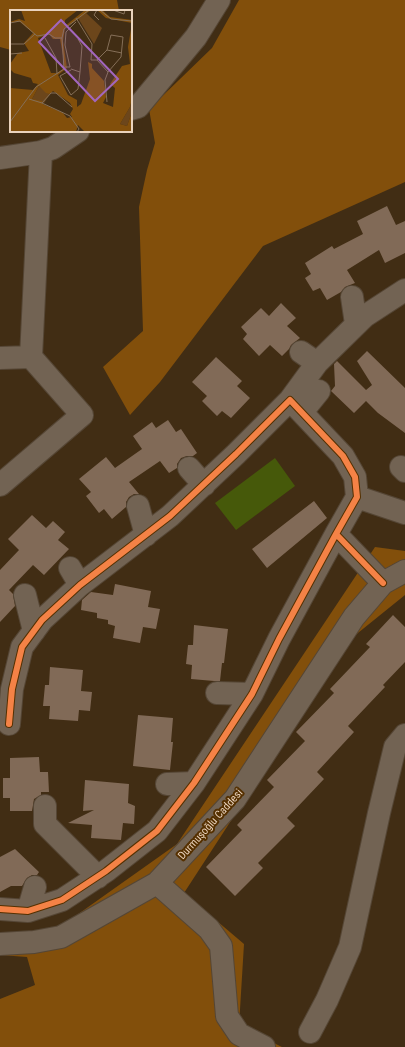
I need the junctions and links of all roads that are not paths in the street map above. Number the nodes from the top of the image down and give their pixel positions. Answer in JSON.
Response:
{"nodes":[{"id":1,"x":219,"y":0,"type":"edge"},
{"id":2,"x":132,"y":109,"type":"edge"},
{"id":3,"x":77,"y":132,"type":"edge"},
{"id":4,"x":41,"y":152,"type":"junction"},
{"id":5,"x":0,"y":158,"type":"edge"},
{"id":6,"x":405,"y":290,"type":"edge"},
{"id":7,"x":352,"y":297,"type":"dead end"},
{"id":8,"x":356,"y":324,"type":"junction"},
{"id":9,"x":31,"y":357,"type":"junction"},
{"id":10,"x":0,"y":358,"type":"edge"},
{"id":11,"x":319,"y":391,"type":"dead end"},
{"id":12,"x":296,"y":406,"type":"junction"},
{"id":13,"x":189,"y":468,"type":"dead end"},
{"id":14,"x":0,"y":485,"type":"edge"},
{"id":15,"x":204,"y":485,"type":"junction"},
{"id":16,"x":357,"y":496,"type":"junction"},
{"id":17,"x":138,"y":506,"type":"dead end"},
{"id":18,"x":405,"y":513,"type":"edge"},
{"id":19,"x":336,"y":534,"type":"junction"},
{"id":20,"x":146,"y":535,"type":"junction"},
{"id":21,"x":405,"y":571,"type":"edge"},
{"id":22,"x":383,"y":583,"type":"junction"},
{"id":23,"x":24,"y":595,"type":"dead end"},
{"id":24,"x":28,"y":639,"type":"junction"},
{"id":25,"x":217,"y":693,"type":"dead end"},
{"id":26,"x":252,"y":694,"type":"junction"},
{"id":27,"x":0,"y":697,"type":"edge"},
{"id":28,"x":9,"y":724,"type":"dead end"},
{"id":29,"x":405,"y":735,"type":"edge"},
{"id":30,"x":194,"y":783,"type":"junction"},
{"id":31,"x":167,"y":784,"type":"dead end"},
{"id":32,"x":45,"y":806,"type":"dead end"},
{"id":33,"x":98,"y":877,"type":"junction"},
{"id":34,"x":157,"y":883,"type":"junction"},
{"id":35,"x":35,"y":887,"type":"dead end"},
{"id":36,"x":0,"y":909,"type":"edge"},
{"id":37,"x":28,"y":911,"type":"junction"},
{"id":38,"x":0,"y":944,"type":"edge"},
{"id":39,"x":310,"y":1032,"type":"dead end"},
{"id":40,"x":264,"y":1047,"type":"edge"}],
"edges":[{"from":1,"to":2,"type":"street"},
{"from":3,"to":4,"type":"street"},
{"from":4,"to":5,"type":"street"},
{"from":4,"to":9,"type":"street"},
{"from":6,"to":8,"type":"street"},
{"from":7,"to":8,"type":"street"},
{"from":8,"to":12,"type":"street"},
{"from":9,"to":10,"type":"street"},
{"from":9,"to":14,"type":"street"},
{"from":11,"to":12,"type":"street"},
{"from":12,"to":15,"type":"street"},
{"from":12,"to":16,"type":"street"},
{"from":13,"to":15,"type":"street"},
{"from":15,"to":20,"type":"street"},
{"from":16,"to":18,"type":"street"},
{"from":16,"to":19,"type":"street"},
{"from":17,"to":20,"type":"street"},
{"from":19,"to":22,"type":"street"},
{"from":19,"to":26,"type":"street"},
{"from":20,"to":24,"type":"street"},
{"from":21,"to":22,"type":"street","name":"Durmuşoğlu Caddesi"},
{"from":22,"to":34,"type":"street","name":"Durmuşoğlu Caddesi"},
{"from":23,"to":24,"type":"street"},
{"from":24,"to":27,"type":"street"},
{"from":24,"to":28,"type":"street"},
{"from":25,"to":26,"type":"street"},
{"from":26,"to":30,"type":"street"},
{"from":29,"to":39,"type":"street"},
{"from":30,"to":31,"type":"street"},
{"from":30,"to":33,"type":"street"},
{"from":32,"to":33,"type":"street"},
{"from":33,"to":37,"type":"street"},
{"from":34,"to":38,"type":"street","name":"Durmuşoğlu Caddesi"},
{"from":34,"to":40,"type":"street"},
{"from":35,"to":37,"type":"street"},
{"from":36,"to":37,"type":"street"}]}
